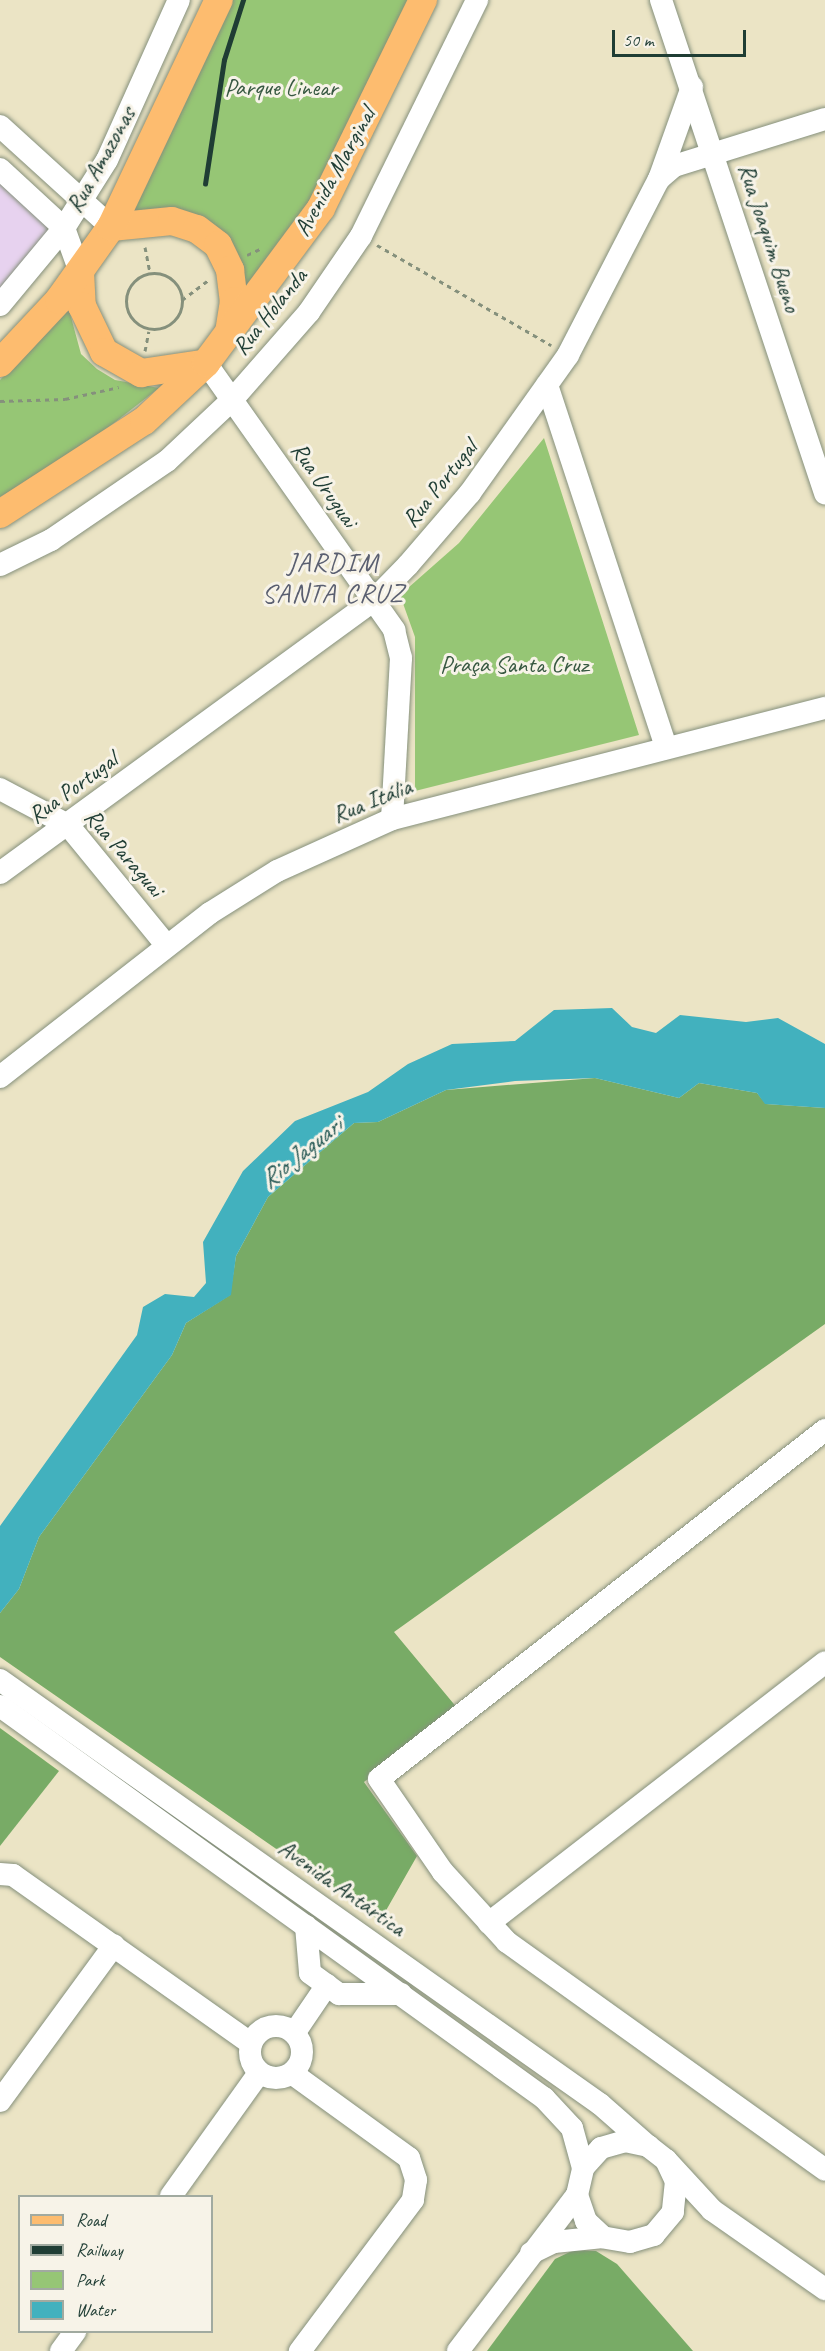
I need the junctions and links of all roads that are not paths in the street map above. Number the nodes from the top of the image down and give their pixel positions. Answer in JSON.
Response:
{"nodes":[{"id":1,"x":179,"y":0,"type":"edge"},
{"id":2,"x":219,"y":0,"type":"edge"},
{"id":3,"x":423,"y":0,"type":"edge"},
{"id":4,"x":477,"y":0,"type":"edge"},
{"id":5,"x":661,"y":0,"type":"edge"},
{"id":6,"x":692,"y":87,"type":"junction"},
{"id":7,"x":825,"y":119,"type":"edge"},
{"id":8,"x":0,"y":126,"type":"edge"},
{"id":9,"x":714,"y":155,"type":"junction"},
{"id":10,"x":0,"y":169,"type":"edge"},
{"id":11,"x":659,"y":179,"type":"junction"},
{"id":12,"x":81,"y":200,"type":"junction"},
{"id":13,"x":111,"y":227,"type":"junction"},
{"id":14,"x":64,"y":228,"type":"junction"},
{"id":15,"x":80,"y":272,"type":"junction"},
{"id":16,"x":0,"y":305,"type":"edge"},
{"id":17,"x":229,"y":334,"type":"junction"},
{"id":18,"x":0,"y":363,"type":"edge"},
{"id":19,"x":206,"y":363,"type":"junction"},
{"id":20,"x":547,"y":386,"type":"junction"},
{"id":21,"x":232,"y":400,"type":"junction"},
{"id":22,"x":825,"y":493,"type":"edge"},
{"id":23,"x":0,"y":514,"type":"edge"},
{"id":24,"x":0,"y":565,"type":"edge"},
{"id":25,"x":372,"y":602,"type":"junction"},
{"id":26,"x":825,"y":708,"type":"edge"},
{"id":27,"x":666,"y":747,"type":"junction"},
{"id":28,"x":0,"y":789,"type":"edge"},
{"id":29,"x":393,"y":819,"type":"junction"},
{"id":30,"x":68,"y":825,"type":"junction"},
{"id":31,"x":0,"y":873,"type":"edge"},
{"id":32,"x":167,"y":946,"type":"junction"},
{"id":33,"x":0,"y":1077,"type":"edge"},
{"id":34,"x":825,"y":1430,"type":"edge"},
{"id":35,"x":825,"y":1662,"type":"edge"},
{"id":36,"x":0,"y":1680,"type":"edge"},
{"id":37,"x":0,"y":1706,"type":"edge"},
{"id":38,"x":0,"y":1874,"type":"edge"},
{"id":39,"x":489,"y":1923,"type":"junction"},
{"id":40,"x":306,"y":1926,"type":"junction"},
{"id":41,"x":114,"y":1945,"type":"junction"},
{"id":42,"x":327,"y":1985,"type":"junction"},
{"id":43,"x":402,"y":1994,"type":"junction"},
{"id":44,"x":295,"y":2032,"type":"junction"},
{"id":45,"x":250,"y":2043,"type":"junction"},
{"id":46,"x":259,"y":2073,"type":"junction"},
{"id":47,"x":293,"y":2074,"type":"junction"},
{"id":48,"x":0,"y":2101,"type":"edge"},
{"id":49,"x":648,"y":2146,"type":"junction"},
{"id":50,"x":666,"y":2160,"type":"junction"},
{"id":51,"x":582,"y":2168,"type":"junction"},
{"id":52,"x":825,"y":2170,"type":"edge"},
{"id":53,"x":172,"y":2195,"type":"edge"},
{"id":54,"x":577,"y":2195,"type":"junction"},
{"id":55,"x":712,"y":2210,"type":"junction"},
{"id":56,"x":673,"y":2212,"type":"junction"},
{"id":57,"x":603,"y":2237,"type":"junction"},
{"id":58,"x":527,"y":2255,"type":"junction"},
{"id":59,"x":825,"y":2289,"type":"edge"},
{"id":60,"x":74,"y":2333,"type":"edge"},
{"id":61,"x":61,"y":2351,"type":"edge"},
{"id":62,"x":300,"y":2351,"type":"edge"},
{"id":63,"x":458,"y":2351,"type":"edge"}],
"edges":[{"from":1,"to":12,"type":"street","name":"Rua Amazonas"},
{"from":2,"to":13,"type":"main road"},
{"from":3,"to":17,"type":"main road","name":"Avenida Marginal"},
{"from":4,"to":21,"type":"street","name":"Rua Holanda"},
{"from":5,"to":6,"type":"street","name":"Rua Joaquim Bueno"},
{"from":6,"to":9,"type":"street","name":"Rua Joaquim Bueno"},
{"from":6,"to":11,"type":"street","name":"Rua Portugal"},
{"from":7,"to":9,"type":"street"},
{"from":8,"to":12,"type":"street"},
{"from":9,"to":11,"type":"street"},
{"from":9,"to":22,"type":"street","name":"Rua Joaquim Bueno"},
{"from":10,"to":14,"type":"street"},
{"from":11,"to":20,"type":"street","name":"Rua Portugal"},
{"from":12,"to":13,"type":"street"},
{"from":12,"to":14,"type":"street","name":"Rua Amazonas"},
{"from":13,"to":15,"type":"main road"},
{"from":13,"to":17,"type":"main road"},
{"from":14,"to":15,"type":"street"},
{"from":14,"to":16,"type":"street","name":"Rua Amazonas"},
{"from":15,"to":18,"type":"main road"},
{"from":15,"to":19,"type":"main road"},
{"from":17,"to":19,"type":"main road"},
{"from":19,"to":21,"type":"street","name":"Rua Uruguai"},
{"from":19,"to":23,"type":"main road"},
{"from":20,"to":25,"type":"street","name":"Rua Portugal"},
{"from":20,"to":27,"type":"street"},
{"from":21,"to":24,"type":"street","name":"Rua Holanda"},
{"from":21,"to":25,"type":"street","name":"Rua Uruguai"},
{"from":25,"to":29,"type":"street","name":"Rua Uruguai"},
{"from":25,"to":30,"type":"street","name":"Rua Portugal"},
{"from":26,"to":27,"type":"street","name":"Rua Itália"},
{"from":27,"to":29,"type":"street","name":"Rua Itália"},
{"from":28,"to":30,"type":"street","name":"Rua Paraguai"},
{"from":29,"to":32,"type":"street","name":"Rua Itália"},
{"from":30,"to":31,"type":"street","name":"Rua Portugal"},
{"from":30,"to":32,"type":"street","name":"Rua Paraguai"},
{"from":32,"to":33,"type":"street","name":"Rua Itália"},
{"from":34,"to":39,"type":"street"},
{"from":35,"to":39,"type":"street"},
{"from":36,"to":49,"type":"street","name":"Avenida Antártica"},
{"from":37,"to":40,"type":"street"},
{"from":38,"to":41,"type":"street"},
{"from":39,"to":52,"type":"street"},
{"from":40,"to":42,"type":"street"},
{"from":40,"to":43,"type":"street"},
{"from":41,"to":45,"type":"street"},
{"from":41,"to":48,"type":"street"},
{"from":42,"to":43,"type":"street"},
{"from":42,"to":44,"type":"street"},
{"from":43,"to":51,"type":"street"},
{"from":44,"to":45,"type":"street"},
{"from":44,"to":47,"type":"street"},
{"from":45,"to":46,"type":"street"},
{"from":46,"to":47,"type":"street"},
{"from":46,"to":53,"type":"street"},
{"from":47,"to":62,"type":"street"},
{"from":49,"to":50,"type":"street"},
{"from":49,"to":51,"type":"street"},
{"from":50,"to":55,"type":"street"},
{"from":50,"to":56,"type":"street"},
{"from":51,"to":54,"type":"street"},
{"from":54,"to":57,"type":"street"},
{"from":54,"to":58,"type":"street"},
{"from":55,"to":56,"type":"street"},
{"from":55,"to":59,"type":"street"},
{"from":56,"to":57,"type":"street"},
{"from":57,"to":58,"type":"street"},
{"from":58,"to":63,"type":"street"},
{"from":60,"to":61,"type":"street"}]}
